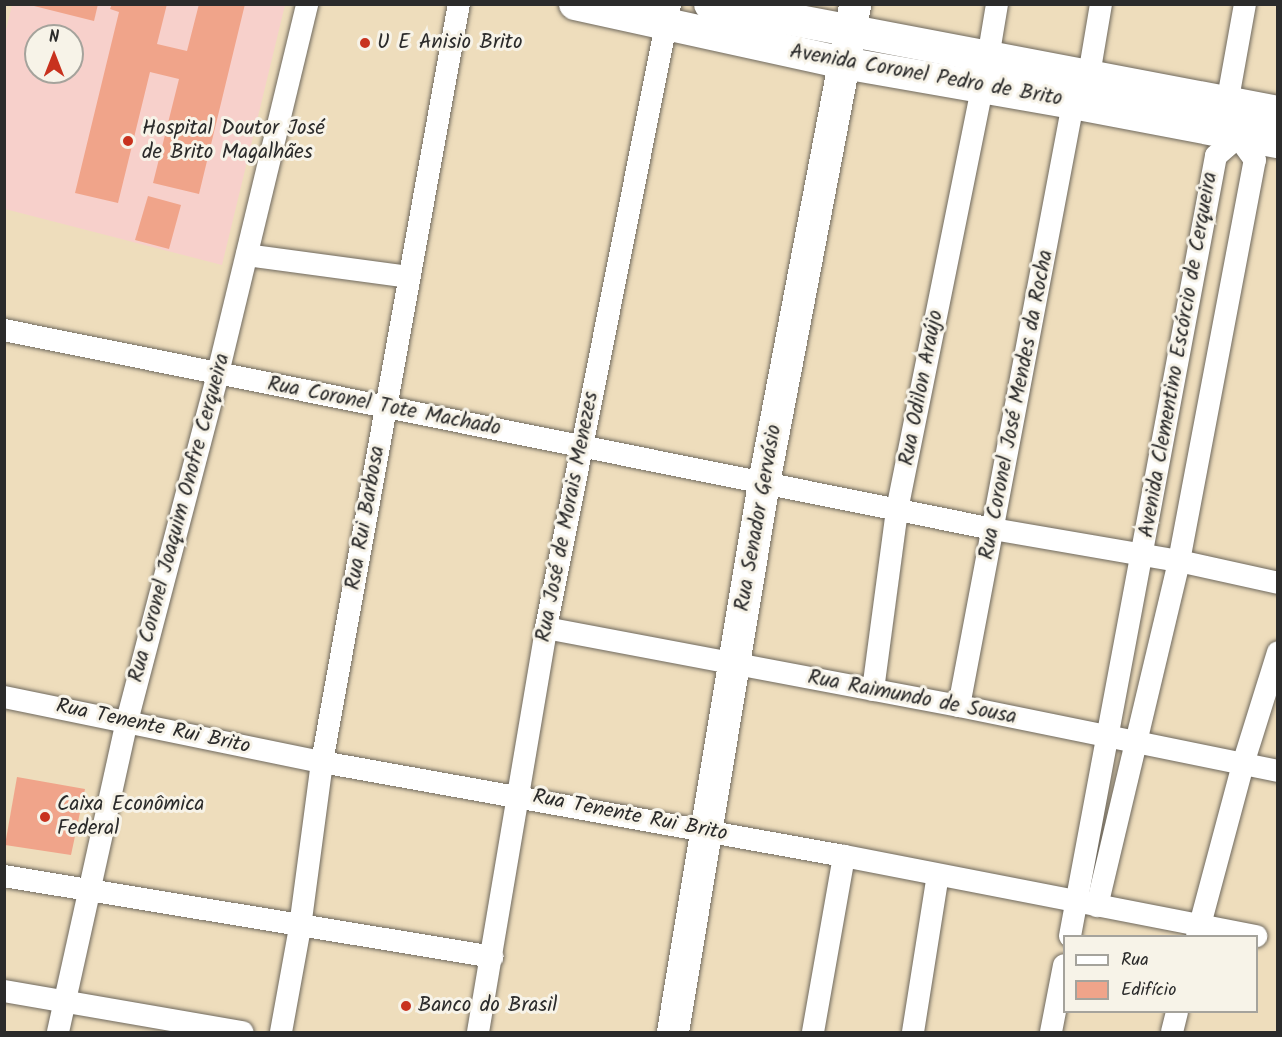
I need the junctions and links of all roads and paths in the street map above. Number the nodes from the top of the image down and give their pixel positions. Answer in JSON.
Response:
{"nodes":[{"id":1,"x":307,"y":4,"type":"edge"},
{"id":2,"x":459,"y":4,"type":"edge"},
{"id":3,"x":575,"y":4,"type":"edge"},
{"id":4,"x":710,"y":4,"type":"edge"},
{"id":5,"x":997,"y":4,"type":"edge"},
{"id":6,"x":1101,"y":4,"type":"edge"},
{"id":7,"x":1245,"y":4,"type":"edge"},
{"id":8,"x":667,"y":14,"type":"edge"},
{"id":9,"x":853,"y":19,"type":"edge"},
{"id":10,"x":844,"y":63,"type":"junction"},
{"id":11,"x":985,"y":73,"type":"junction"},
{"id":12,"x":1089,"y":75,"type":"junction"},
{"id":13,"x":1073,"y":103,"type":"junction"},
{"id":14,"x":1227,"y":104,"type":"junction"},
{"id":15,"x":1278,"y":112,"type":"edge"},
{"id":16,"x":1238,"y":137,"type":"junction"},
{"id":17,"x":1278,"y":142,"type":"edge"},
{"id":18,"x":247,"y":255,"type":"junction"},
{"id":19,"x":409,"y":277,"type":"junction"},
{"id":20,"x":4,"y":330,"type":"edge"},
{"id":21,"x":218,"y":374,"type":"junction"},
{"id":22,"x":386,"y":407,"type":"junction"},
{"id":23,"x":581,"y":446,"type":"junction"},
{"id":24,"x":764,"y":483,"type":"junction"},
{"id":25,"x":897,"y":510,"type":"junction"},
{"id":26,"x":993,"y":529,"type":"junction"},
{"id":27,"x":1143,"y":557,"type":"junction"},
{"id":28,"x":1179,"y":561,"type":"junction"},
{"id":29,"x":1278,"y":583,"type":"edge"},
{"id":30,"x":546,"y":628,"type":"junction"},
{"id":31,"x":1278,"y":652,"type":"edge"},
{"id":32,"x":734,"y":664,"type":"junction"},
{"id":33,"x":873,"y":690,"type":"junction"},
{"id":34,"x":4,"y":697,"type":"edge"},
{"id":35,"x":959,"y":706,"type":"junction"},
{"id":36,"x":127,"y":721,"type":"junction"},
{"id":37,"x":1109,"y":737,"type":"junction"},
{"id":38,"x":1137,"y":742,"type":"junction"},
{"id":39,"x":322,"y":762,"type":"junction"},
{"id":40,"x":1243,"y":764,"type":"junction"},
{"id":41,"x":1278,"y":771,"type":"edge"},
{"id":42,"x":520,"y":796,"type":"junction"},
{"id":43,"x":707,"y":830,"type":"junction"},
{"id":44,"x":844,"y":856,"type":"junction"},
{"id":45,"x":939,"y":875,"type":"junction"},
{"id":46,"x":4,"y":876,"type":"edge"},
{"id":47,"x":90,"y":890,"type":"junction"},
{"id":48,"x":1087,"y":904,"type":"junction"},
{"id":49,"x":300,"y":927,"type":"junction"},
{"id":50,"x":1199,"y":932,"type":"edge"},
{"id":51,"x":1071,"y":935,"type":"edge"},
{"id":52,"x":1233,"y":935,"type":"edge"},
{"id":53,"x":1258,"y":937,"type":"edge"},
{"id":54,"x":1278,"y":940,"type":"edge"},
{"id":55,"x":492,"y":957,"type":"junction"},
{"id":56,"x":1063,"y":975,"type":"edge"},
{"id":57,"x":4,"y":991,"type":"edge"},
{"id":58,"x":65,"y":1002,"type":"junction"},
{"id":59,"x":1177,"y":1013,"type":"edge"},
{"id":60,"x":58,"y":1032,"type":"edge"},
{"id":61,"x":242,"y":1032,"type":"edge"},
{"id":62,"x":281,"y":1032,"type":"edge"},
{"id":63,"x":478,"y":1032,"type":"edge"},
{"id":64,"x":673,"y":1032,"type":"edge"},
{"id":65,"x":813,"y":1032,"type":"edge"},
{"id":66,"x":913,"y":1032,"type":"edge"},
{"id":67,"x":1051,"y":1032,"type":"edge"},
{"id":68,"x":1172,"y":1032,"type":"edge"}],
"edges":[{"from":1,"to":18,"type":"street","name":"Rua Coronel Joaquim Onofre Cerqueira"},
{"from":2,"to":19,"type":"street","name":"Rua Rui Barbosa"},
{"from":3,"to":8,"type":"main road","name":"Avenida Coronel Pedro de Brito"},
{"from":4,"to":9,"type":"main road","name":"Avenida Coronel Pedro de Brito"},
{"from":5,"to":11,"type":"street","name":"Rua Odilon Araújo"},
{"from":6,"to":12,"type":"street"},
{"from":7,"to":14,"type":"street"},
{"from":8,"to":10,"type":"main road","name":"Avenida Coronel Pedro de Brito"},
{"from":8,"to":23,"type":"street","name":"Rua José de Morais Menezes"},
{"from":9,"to":10,"type":"main road","name":"Rua Senador Gervásio"},
{"from":9,"to":11,"type":"main road","name":"Avenida Coronel Pedro de Brito"},
{"from":10,"to":11,"type":"main road","name":"Avenida Coronel Pedro de Brito"},
{"from":10,"to":24,"type":"main road","name":"Rua Senador Gervásio"},
{"from":11,"to":12,"type":"main road","name":"Avenida Coronel Pedro de Brito"},
{"from":11,"to":13,"type":"main road","name":"Avenida Coronel Pedro de Brito"},
{"from":11,"to":25,"type":"street","name":"Rua Odilon Araújo"},
{"from":12,"to":14,"type":"main road","name":"Avenida Coronel Pedro de Brito"},
{"from":13,"to":16,"type":"main road","name":"Avenida Coronel Pedro de Brito"},
{"from":13,"to":26,"type":"street","name":"Rua Coronel José Mendes da Rocha"},
{"from":14,"to":15,"type":"main road","name":"Avenida Coronel Pedro de Brito"},
{"from":14,"to":16,"type":"street"},
{"from":16,"to":17,"type":"main road","name":"Avenida Coronel Pedro de Brito"},
{"from":16,"to":27,"type":"street","name":"Avenida Clementino Escórcio de Cerqueira"},
{"from":16,"to":28,"type":"street","name":"Avenida Clementino Escórcio de Cerqueira"},
{"from":18,"to":19,"type":"street"},
{"from":18,"to":21,"type":"street","name":"Rua Coronel Joaquim Onofre Cerqueira"},
{"from":19,"to":22,"type":"street","name":"Rua Rui Barbosa"},
{"from":20,"to":21,"type":"street","name":"Rua Coronel Tote Machado"},
{"from":21,"to":22,"type":"street","name":"Rua Coronel Tote Machado"},
{"from":21,"to":36,"type":"street","name":"Rua Coronel Joaquim Onofre Cerqueira"},
{"from":22,"to":23,"type":"street","name":"Rua Coronel Tote Machado"},
{"from":22,"to":39,"type":"street","name":"Rua Rui Barbosa"},
{"from":23,"to":24,"type":"street","name":"Rua Coronel Tote Machado"},
{"from":23,"to":30,"type":"street","name":"Rua José de Morais Menezes"},
{"from":24,"to":25,"type":"street","name":"Rua Coronel Tote Machado"},
{"from":24,"to":32,"type":"main road","name":"Rua Senador Gervásio"},
{"from":25,"to":26,"type":"street","name":"Rua Coronel Tote Machado"},
{"from":25,"to":33,"type":"street","name":"Rua Odilon Araújo"},
{"from":26,"to":27,"type":"street","name":"Rua Coronel Tote Machado"},
{"from":26,"to":35,"type":"street","name":"Rua Coronel José Mendes da Rocha"},
{"from":27,"to":28,"type":"street","name":"Rua Coronel Tote Machado"},
{"from":27,"to":37,"type":"street","name":"Avenida Clementino Escórcio de Cerqueira"},
{"from":28,"to":29,"type":"street","name":"Rua Coronel Tote Machado"},
{"from":28,"to":38,"type":"street","name":"Avenida Clementino Escórcio de Cerqueira"},
{"from":30,"to":32,"type":"street","name":"Rua Raimundo de Sousa"},
{"from":30,"to":42,"type":"street","name":"Rua José de Morais Menezes"},
{"from":31,"to":40,"type":"street"},
{"from":32,"to":33,"type":"street","name":"Rua Raimundo de Sousa"},
{"from":32,"to":43,"type":"main road","name":"Rua Senador Gervásio"},
{"from":33,"to":35,"type":"street","name":"Rua Raimundo de Sousa"},
{"from":34,"to":36,"type":"street","name":"Rua Tenente Rui Brito"},
{"from":35,"to":37,"type":"street","name":"Rua Raimundo de Sousa"},
{"from":36,"to":39,"type":"street","name":"Rua Tenente Rui Brito"},
{"from":36,"to":47,"type":"street","name":"Rua Coronel Joaquim Onofre Cerqueira"},
{"from":37,"to":38,"type":"street","name":"Rua Raimundo de Sousa"},
{"from":37,"to":48,"type":"street","name":"Avenida Clementino Escórcio de Cerqueira"},
{"from":38,"to":40,"type":"street","name":"Rua Raimundo de Sousa"},
{"from":38,"to":48,"type":"street","name":"Avenida Clementino Escórcio de Cerqueira"},
{"from":39,"to":42,"type":"street","name":"Rua Tenente Rui Brito"},
{"from":39,"to":49,"type":"street","name":"Rua Rui Barbosa"},
{"from":40,"to":41,"type":"street","name":"Rua Raimundo de Sousa"},
{"from":40,"to":50,"type":"street"},
{"from":42,"to":43,"type":"street","name":"Rua Tenente Rui Brito"},
{"from":42,"to":55,"type":"street","name":"Rua José de Morais Menezes"},
{"from":43,"to":44,"type":"street","name":"Rua Tenente Rui Brito"},
{"from":43,"to":64,"type":"main road","name":"Rua Senador Gervásio"},
{"from":44,"to":45,"type":"street","name":"Rua Tenente Rui Brito"},
{"from":44,"to":65,"type":"street"},
{"from":45,"to":48,"type":"street","name":"Rua Tenente Rui Brito"},
{"from":45,"to":66,"type":"street"},
{"from":46,"to":47,"type":"street"},
{"from":47,"to":49,"type":"street"},
{"from":47,"to":58,"type":"street","name":"Rua Coronel Joaquim Onofre Cerqueira"},
{"from":48,"to":50,"type":"street","name":"Rua Tenente Rui Brito"},
{"from":48,"to":51,"type":"street"},
{"from":49,"to":55,"type":"street"},
{"from":49,"to":62,"type":"street","name":"Rua Rui Barbosa"},
{"from":50,"to":52,"type":"street","name":"Rua Tenente Rui Brito"},
{"from":53,"to":54,"type":"street","name":"Rua Tenente Rui Brito"},
{"from":55,"to":63,"type":"street","name":"Rua José de Morais Menezes"},
{"from":56,"to":67,"type":"street"},
{"from":57,"to":58,"type":"street"},
{"from":58,"to":60,"type":"street","name":"Rua Coronel Joaquim Onofre Cerqueira"},
{"from":58,"to":61,"type":"street"},
{"from":59,"to":68,"type":"street"}]}
